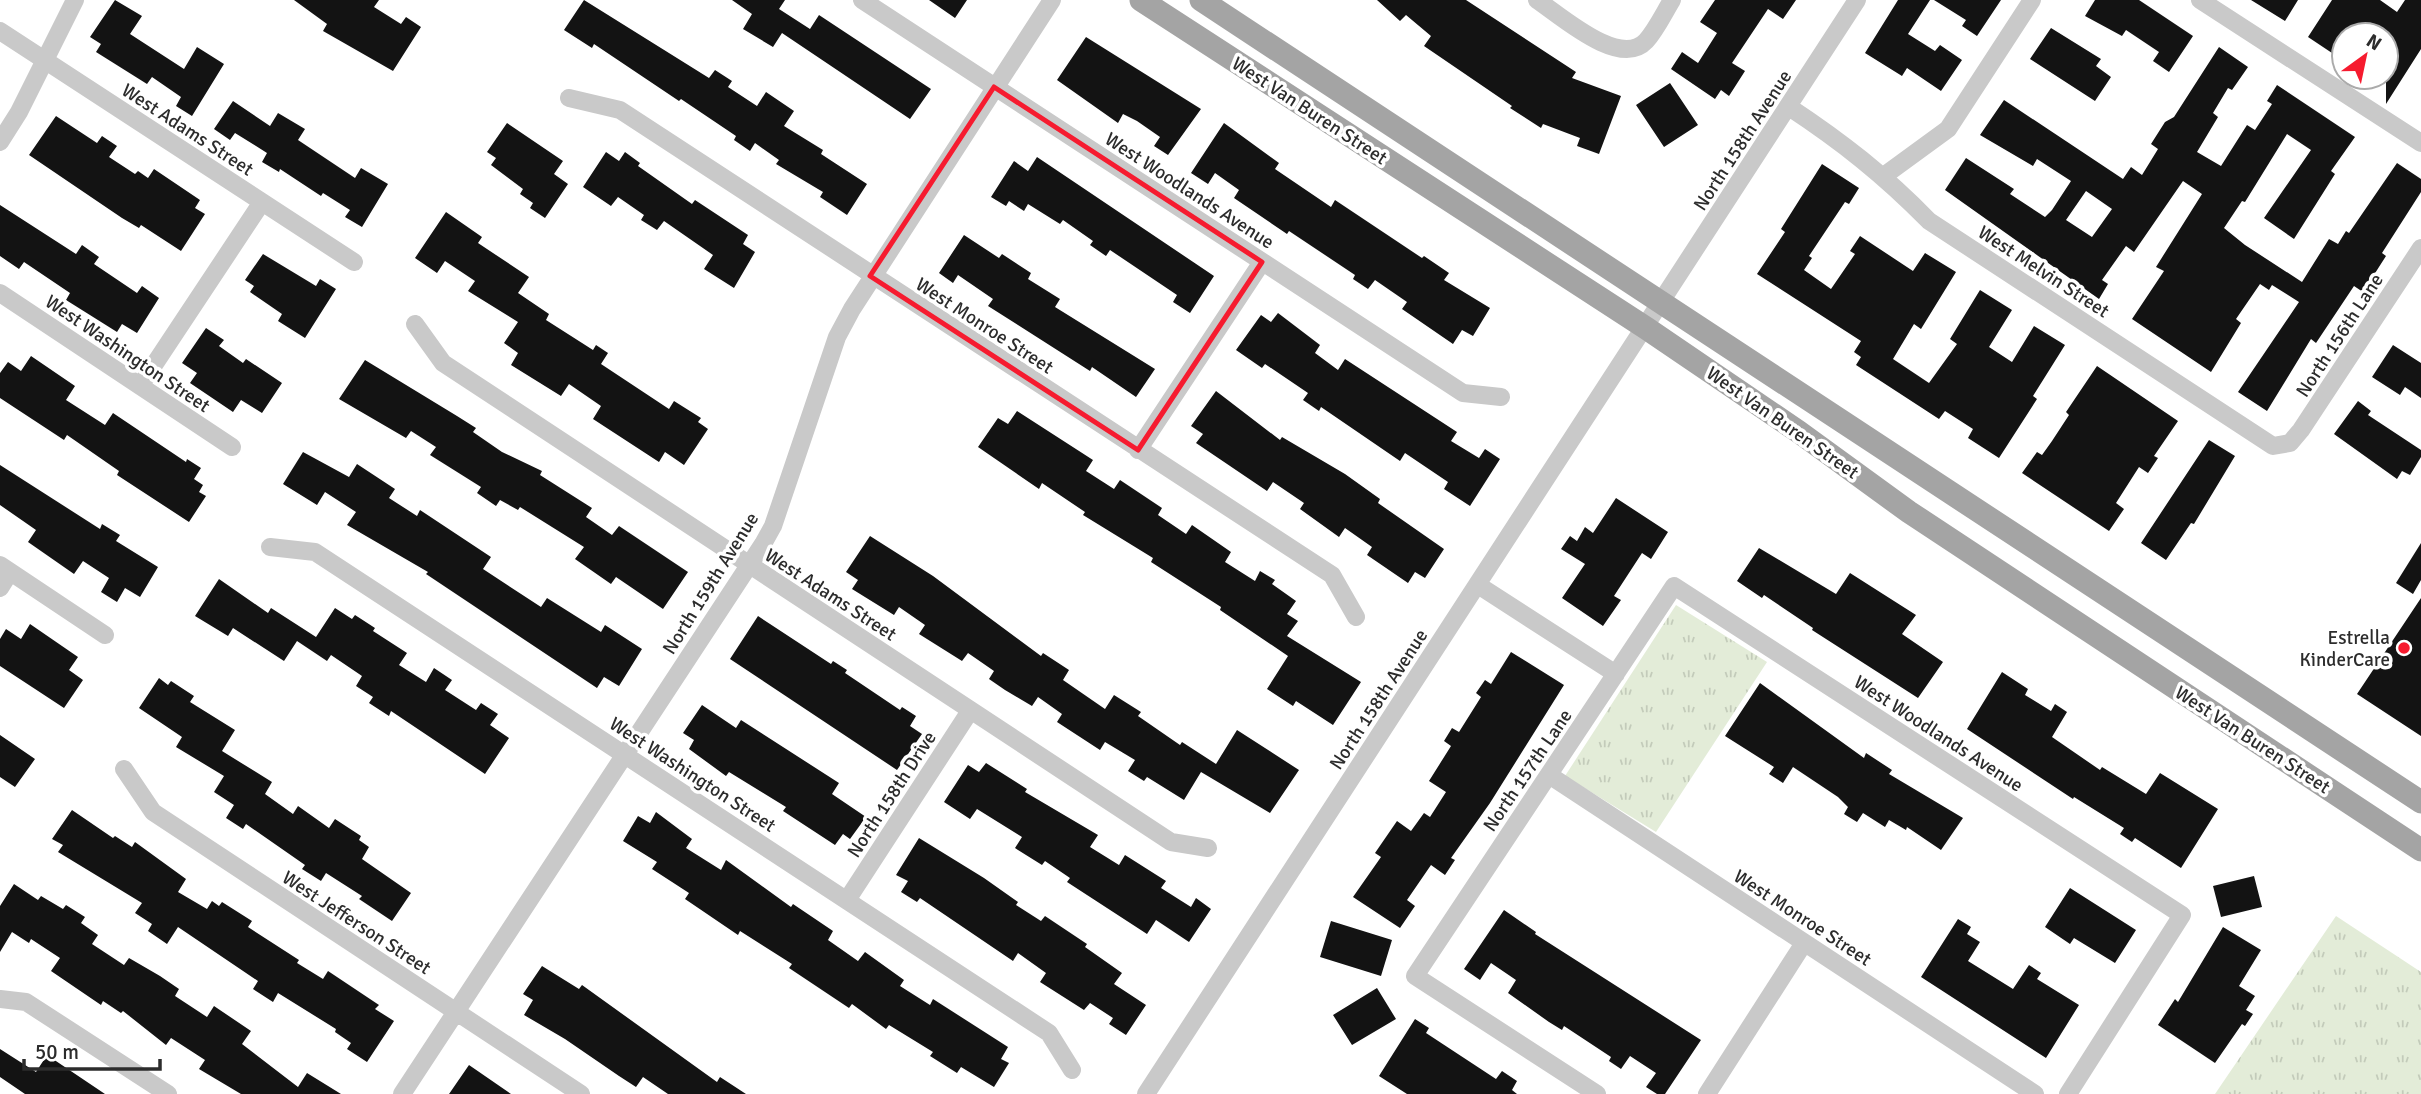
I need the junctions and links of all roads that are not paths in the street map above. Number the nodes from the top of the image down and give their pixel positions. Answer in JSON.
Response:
{"nodes":[{"id":1,"x":75,"y":0,"type":"edge"},
{"id":2,"x":862,"y":0,"type":"edge"},
{"id":3,"x":1052,"y":0,"type":"edge"},
{"id":4,"x":1141,"y":0,"type":"edge"},
{"id":5,"x":1201,"y":0,"type":"edge"},
{"id":6,"x":1537,"y":0,"type":"edge"},
{"id":7,"x":1672,"y":0,"type":"edge"},
{"id":8,"x":1857,"y":0,"type":"edge"},
{"id":9,"x":2032,"y":0,"type":"edge"},
{"id":10,"x":2200,"y":0,"type":"edge"},
{"id":11,"x":0,"y":31,"type":"edge"},
{"id":12,"x":46,"y":60,"type":"junction"},
{"id":13,"x":994,"y":87,"type":"junction"},
{"id":14,"x":569,"y":98,"type":"dead end"},
{"id":15,"x":1789,"y":107,"type":"junction"},
{"id":16,"x":0,"y":142,"type":"edge"},
{"id":17,"x":2421,"y":143,"type":"edge"},
{"id":18,"x":1885,"y":176,"type":"junction"},
{"id":19,"x":262,"y":202,"type":"junction"},
{"id":20,"x":2421,"y":248,"type":"edge"},
{"id":21,"x":354,"y":262,"type":"dead end"},
{"id":22,"x":1262,"y":262,"type":"junction"},
{"id":23,"x":870,"y":276,"type":"junction"},
{"id":24,"x":0,"y":293,"type":"edge"},
{"id":25,"x":1662,"y":303,"type":"junction"},
{"id":26,"x":415,"y":324,"type":"dead end"},
{"id":27,"x":1646,"y":328,"type":"junction"},
{"id":28,"x":140,"y":386,"type":"junction"},
{"id":29,"x":1501,"y":397,"type":"dead end"},
{"id":30,"x":2290,"y":443,"type":"joint"},
{"id":31,"x":232,"y":447,"type":"dead end"},
{"id":32,"x":1138,"y":450,"type":"junction"},
{"id":33,"x":270,"y":547,"type":"dead end"},
{"id":34,"x":750,"y":566,"type":"junction"},
{"id":35,"x":5,"y":568,"type":"edge"},
{"id":36,"x":1478,"y":585,"type":"junction"},
{"id":37,"x":1674,"y":586,"type":"joint"},
{"id":38,"x":0,"y":588,"type":"edge"},
{"id":39,"x":1356,"y":617,"type":"dead end"},
{"id":40,"x":105,"y":635,"type":"dead end"},
{"id":41,"x":1616,"y":674,"type":"junction"},
{"id":42,"x":971,"y":711,"type":"junction"},
{"id":43,"x":626,"y":754,"type":"junction"},
{"id":44,"x":124,"y":769,"type":"dead end"},
{"id":45,"x":1549,"y":775,"type":"junction"},
{"id":46,"x":2421,"y":802,"type":"edge"},
{"id":47,"x":1208,"y":848,"type":"dead end"},
{"id":48,"x":2421,"y":850,"type":"edge"},
{"id":49,"x":847,"y":900,"type":"junction"},
{"id":50,"x":1804,"y":943,"type":"junction"},
{"id":51,"x":0,"y":999,"type":"edge"},
{"id":52,"x":456,"y":1012,"type":"junction"},
{"id":53,"x":1072,"y":1070,"type":"dead end"},
{"id":54,"x":168,"y":1094,"type":"edge"},
{"id":55,"x":402,"y":1094,"type":"edge"},
{"id":56,"x":581,"y":1094,"type":"edge"},
{"id":57,"x":1146,"y":1094,"type":"edge"},
{"id":58,"x":1597,"y":1094,"type":"edge"},
{"id":59,"x":1707,"y":1094,"type":"edge"},
{"id":60,"x":2035,"y":1094,"type":"edge"},
{"id":61,"x":2068,"y":1094,"type":"edge"}],
"edges":[{"from":1,"to":12,"type":"street"},
{"from":2,"to":13,"type":"street","name":"West Woodlands Avenue"},
{"from":3,"to":13,"type":"street","name":"North 159th Avenue"},
{"from":4,"to":27,"type":"main road","name":"West Van Buren Street"},
{"from":5,"to":25,"type":"main road","name":"West Van Buren Street"},
{"from":6,"to":7,"type":"street"},
{"from":8,"to":15,"type":"street","name":"North 158th Avenue"},
{"from":9,"to":18,"type":"street"},
{"from":10,"to":17,"type":"street"},
{"from":11,"to":12,"type":"street","name":"West Adams Street"},
{"from":12,"to":16,"type":"street"},
{"from":12,"to":19,"type":"street","name":"West Adams Street"},
{"from":13,"to":22,"type":"street","name":"West Woodlands Avenue"},
{"from":13,"to":23,"type":"street","name":"North 159th Avenue"},
{"from":14,"to":23,"type":"street","name":"West Monroe Street"},
{"from":15,"to":18,"type":"street","name":"West Melvin Street"},
{"from":15,"to":25,"type":"street","name":"North 158th Avenue"},
{"from":18,"to":30,"type":"street","name":"West Melvin Street"},
{"from":19,"to":21,"type":"street","name":"West Adams Street"},
{"from":19,"to":28,"type":"street"},
{"from":20,"to":30,"type":"street","name":"North 156th Lane"},
{"from":22,"to":29,"type":"street","name":"West Woodlands Avenue"},
{"from":22,"to":32,"type":"street"},
{"from":23,"to":32,"type":"street","name":"West Monroe Street"},
{"from":23,"to":34,"type":"street","name":"North 159th Avenue"},
{"from":24,"to":28,"type":"street","name":"West Washington Street"},
{"from":25,"to":27,"type":"street","name":"North 158th Avenue"},
{"from":25,"to":46,"type":"main road","name":"West Van Buren Street"},
{"from":26,"to":34,"type":"street","name":"West Adams Street"},
{"from":27,"to":36,"type":"street","name":"North 158th Avenue"},
{"from":27,"to":48,"type":"main road","name":"West Van Buren Street"},
{"from":28,"to":31,"type":"street","name":"West Washington Street"},
{"from":32,"to":39,"type":"street","name":"West Monroe Street"},
{"from":33,"to":43,"type":"street","name":"West Washington Street"},
{"from":34,"to":42,"type":"street","name":"West Adams Street"},
{"from":34,"to":43,"type":"street","name":"North 159th Avenue"},
{"from":35,"to":38,"type":"street"},
{"from":35,"to":40,"type":"street"},
{"from":36,"to":41,"type":"street"},
{"from":36,"to":57,"type":"street","name":"North 158th Avenue"},
{"from":37,"to":41,"type":"street","name":"North 157th Lane"},
{"from":37,"to":61,"type":"street","name":"West Woodlands Avenue"},
{"from":41,"to":45,"type":"street","name":"North 157th Lane"},
{"from":42,"to":47,"type":"street","name":"West Adams Street"},
{"from":42,"to":49,"type":"street","name":"North 158th Drive"},
{"from":43,"to":49,"type":"street","name":"West Washington Street"},
{"from":43,"to":52,"type":"street","name":"North 159th Avenue"},
{"from":44,"to":52,"type":"street","name":"West Jefferson Street"},
{"from":45,"to":50,"type":"street","name":"West Monroe Street"},
{"from":45,"to":58,"type":"street","name":"North 157th Lane"},
{"from":49,"to":53,"type":"street","name":"West Washington Street"},
{"from":50,"to":59,"type":"street"},
{"from":50,"to":60,"type":"street","name":"West Monroe Street"},
{"from":51,"to":54,"type":"street"},
{"from":52,"to":55,"type":"street","name":"North 159th Avenue"},
{"from":52,"to":56,"type":"street","name":"West Jefferson Street"}]}
